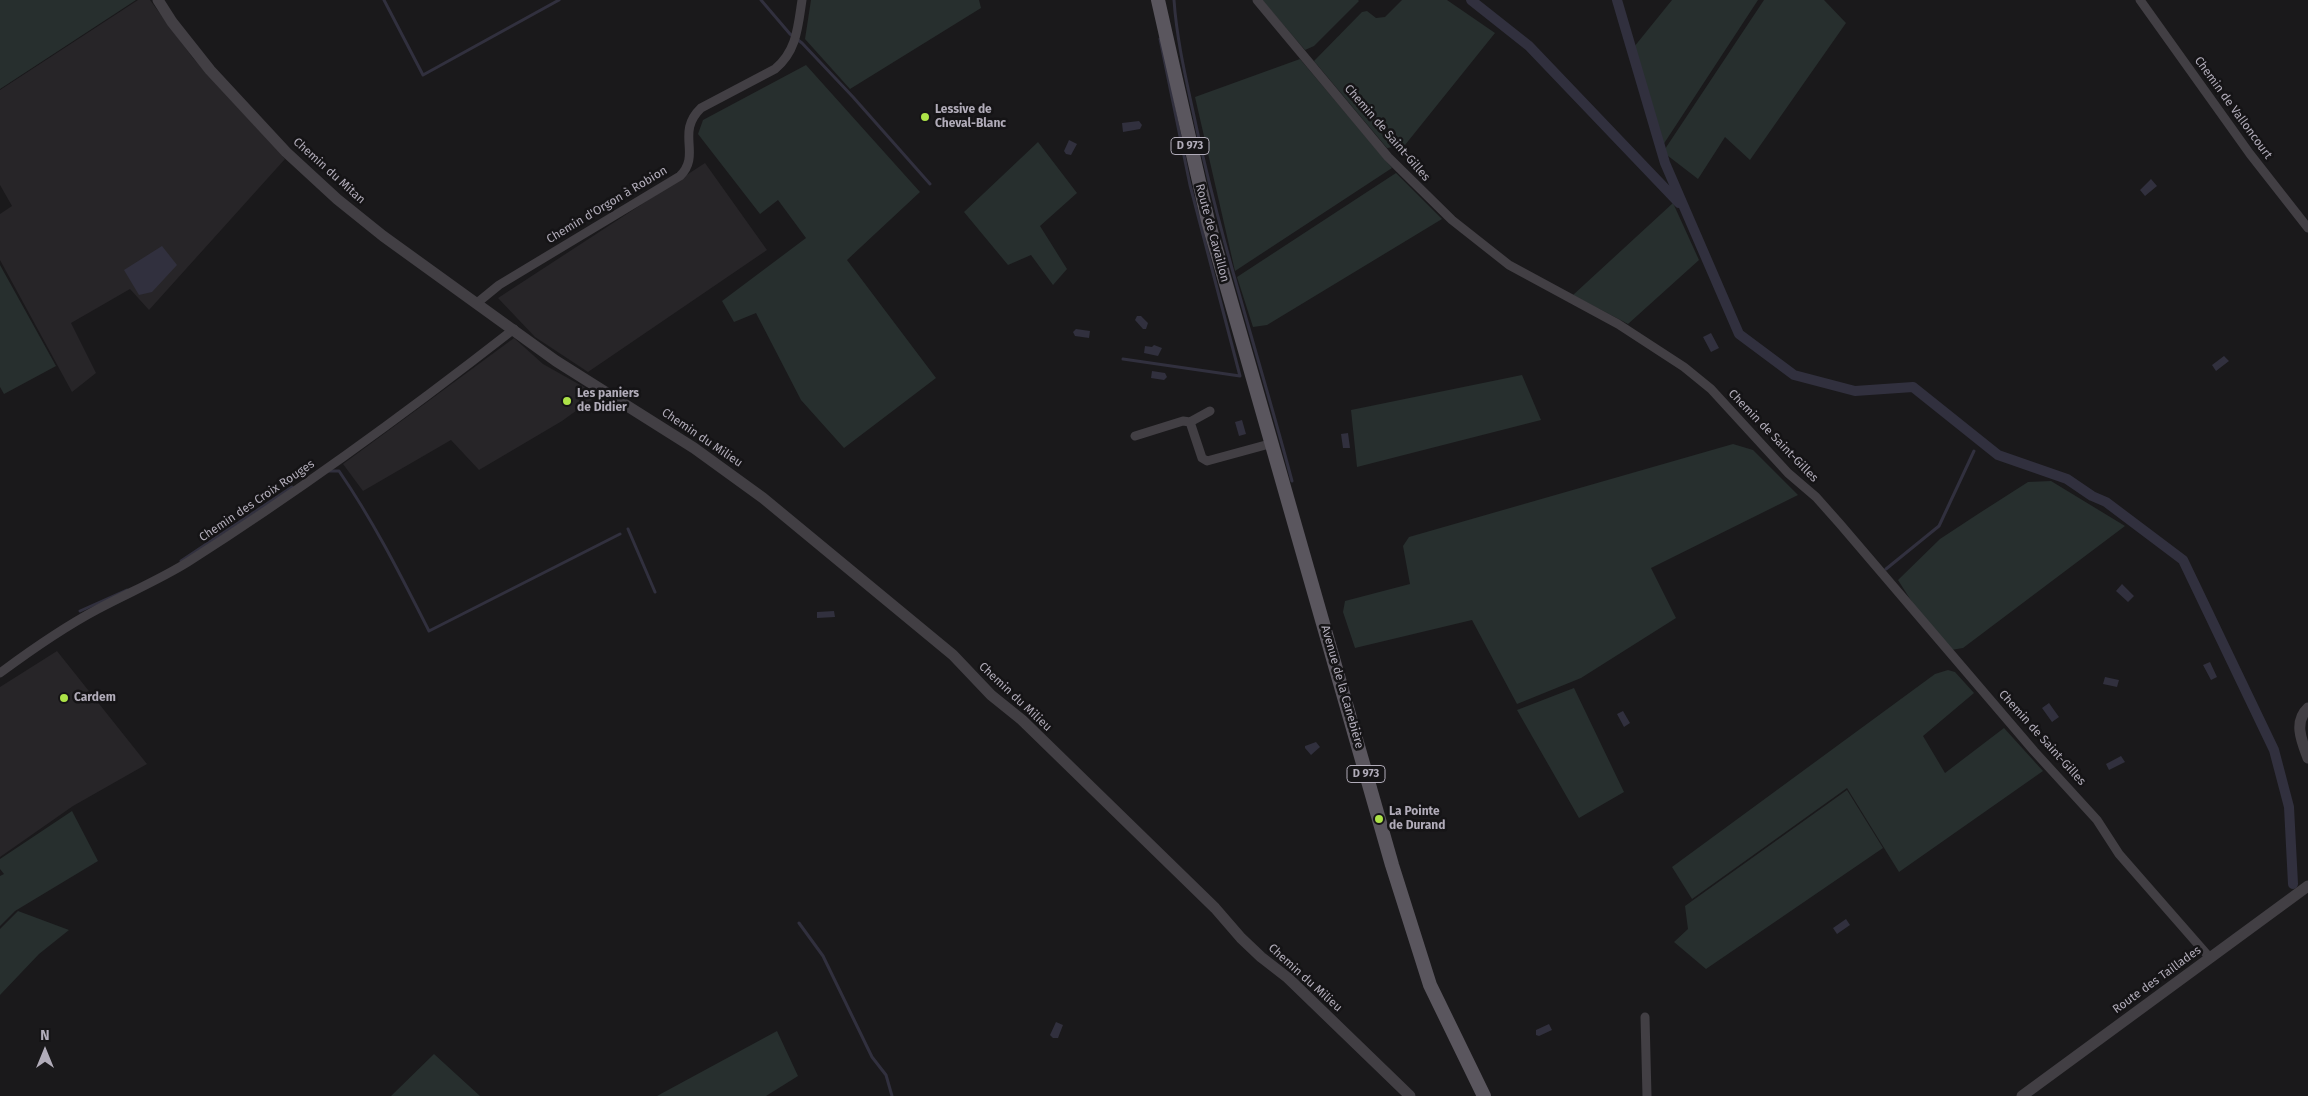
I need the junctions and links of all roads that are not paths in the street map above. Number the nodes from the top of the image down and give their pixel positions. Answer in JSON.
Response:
{"nodes":[{"id":1,"x":158,"y":0,"type":"edge"},
{"id":2,"x":802,"y":0,"type":"edge"},
{"id":3,"x":1158,"y":0,"type":"edge"},
{"id":4,"x":1163,"y":0,"type":"edge"},
{"id":5,"x":1257,"y":0,"type":"edge"},
{"id":6,"x":2140,"y":0,"type":"edge"},
{"id":7,"x":1164,"y":20,"type":"junction"},
{"id":8,"x":2308,"y":228,"type":"edge"},
{"id":9,"x":477,"y":303,"type":"junction"},
{"id":10,"x":514,"y":329,"type":"junction"},
{"id":11,"x":1210,"y":411,"type":"dead end"},
{"id":12,"x":1190,"y":422,"type":"junction"},
{"id":13,"x":1135,"y":436,"type":"dead end"},
{"id":14,"x":1272,"y":443,"type":"junction"},
{"id":15,"x":0,"y":673,"type":"edge"},
{"id":16,"x":2308,"y":708,"type":"edge"},
{"id":17,"x":2308,"y":758,"type":"edge"},
{"id":18,"x":2308,"y":886,"type":"edge"},
{"id":19,"x":2210,"y":958,"type":"junction"},
{"id":20,"x":1645,"y":1017,"type":"dead end"},
{"id":21,"x":1410,"y":1096,"type":"edge"},
{"id":22,"x":1484,"y":1096,"type":"edge"},
{"id":23,"x":1647,"y":1096,"type":"edge"},
{"id":24,"x":2022,"y":1096,"type":"edge"}],
"edges":[{"from":1,"to":9,"type":"street","name":"Chemin du Mitan"},
{"from":2,"to":9,"type":"street","name":"Chemin d'Orgon à Robion"},
{"from":3,"to":7,"type":"main road","name":"Route de Cavaillon","number":"D 973"},
{"from":4,"to":7,"type":"main road","name":"Route de Cavaillon","number":"D 973"},
{"from":5,"to":19,"type":"street","name":"Chemin de Saint-Gilles"},
{"from":6,"to":8,"type":"street","name":"Chemin de Valloncourt"},
{"from":7,"to":14,"type":"main road","name":"Route de Cavaillon","number":"D 973"},
{"from":9,"to":10,"type":"street","name":"Chemin du Mitan"},
{"from":10,"to":15,"type":"street","name":"Chemin des Croix Rouges"},
{"from":10,"to":21,"type":"street","name":"Chemin du Milieu"},
{"from":11,"to":12,"type":"street"},
{"from":12,"to":13,"type":"street"},
{"from":12,"to":14,"type":"street"},
{"from":14,"to":22,"type":"main road","name":"Avenue de la Canebière","number":"D 973"},
{"from":16,"to":17,"type":"street"},
{"from":18,"to":19,"type":"street","name":"Route des Taillades"},
{"from":19,"to":24,"type":"street","name":"Route des Taillades"},
{"from":20,"to":23,"type":"street"}]}
